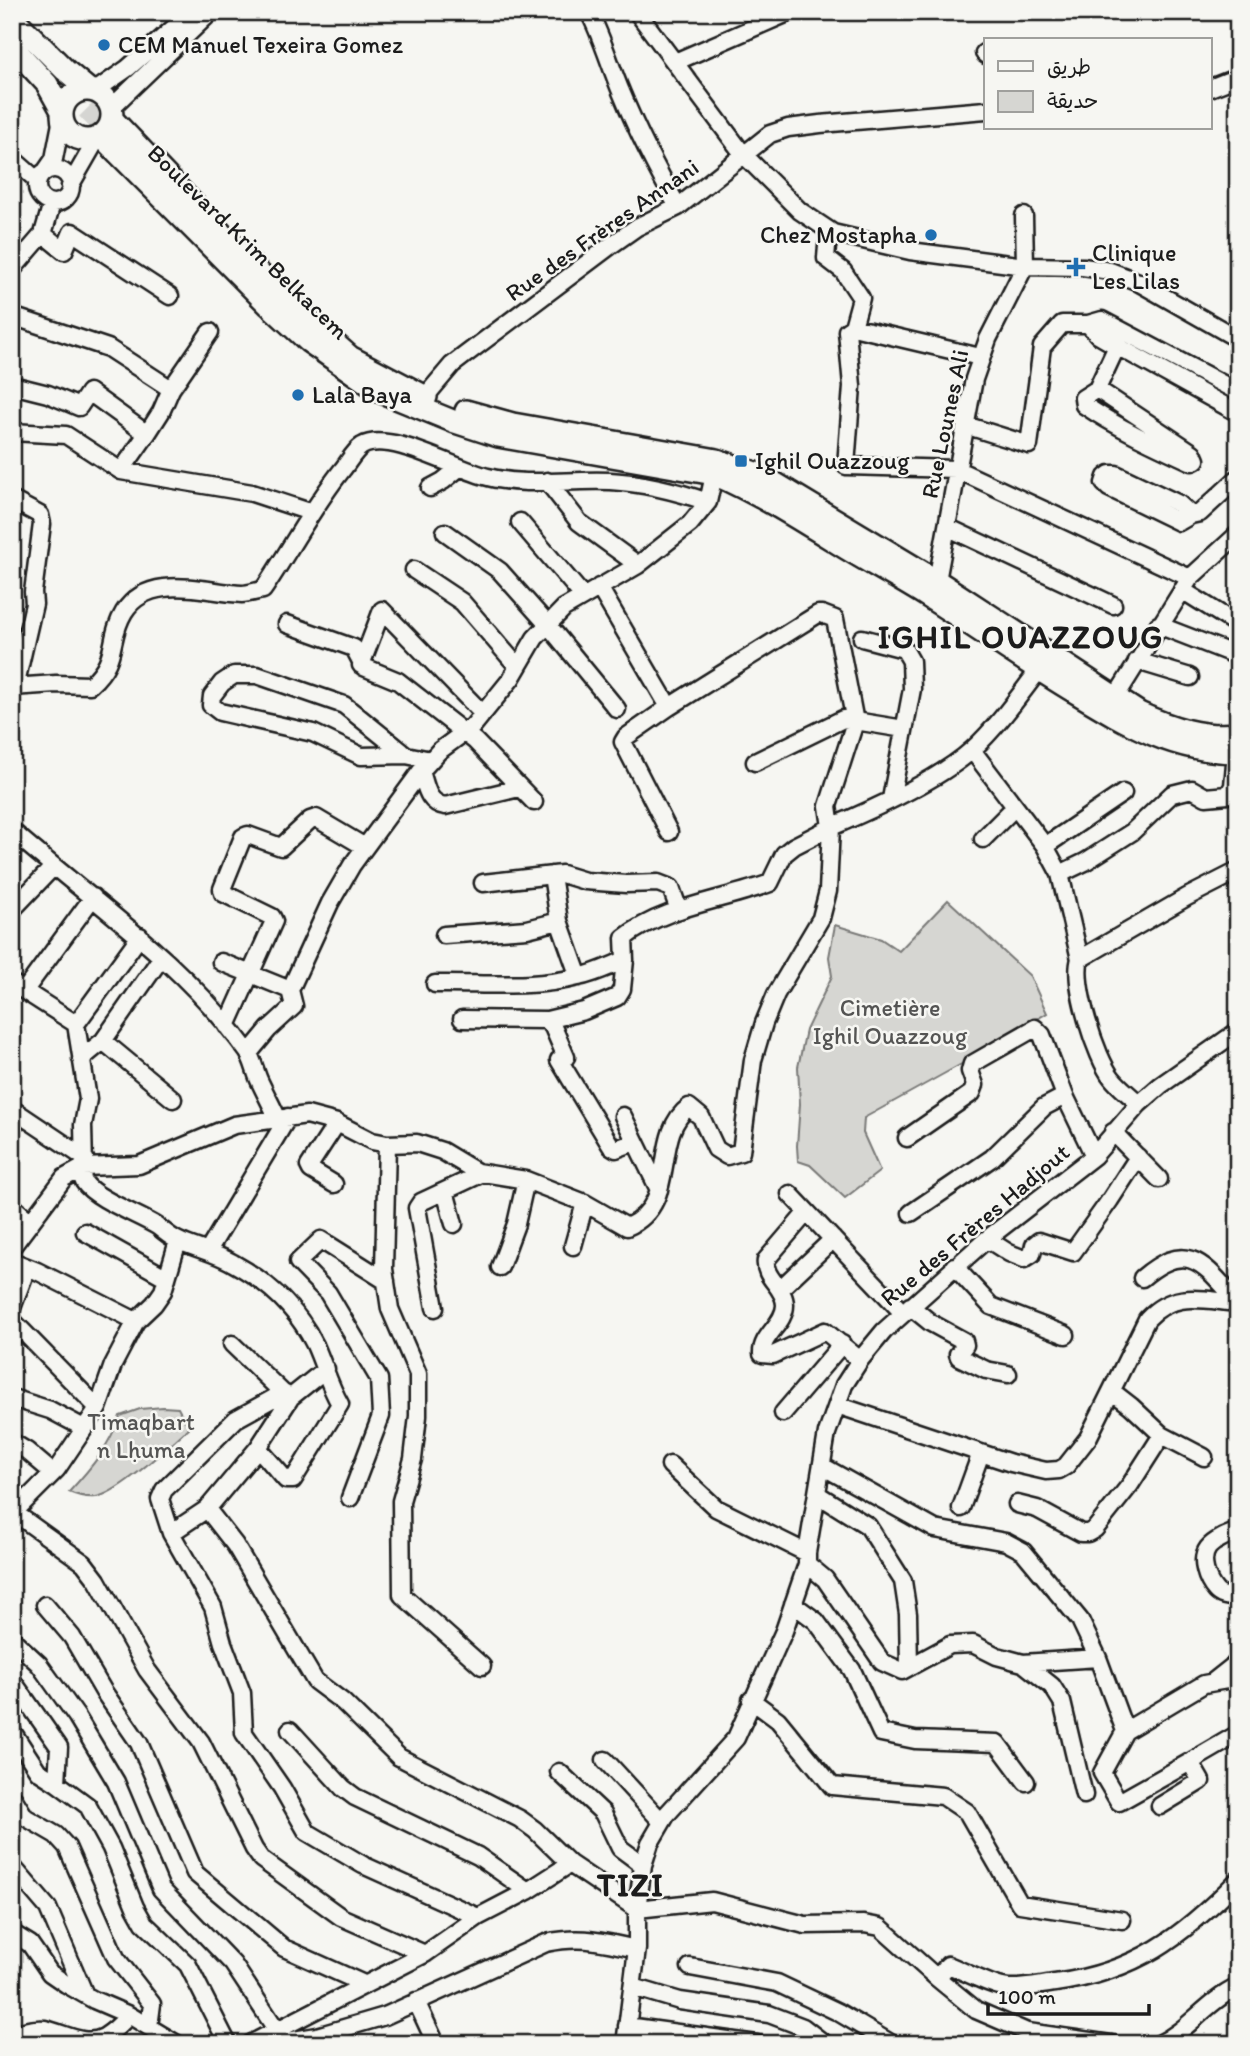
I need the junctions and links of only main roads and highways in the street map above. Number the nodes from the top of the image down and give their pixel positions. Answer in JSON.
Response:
{"nodes":[{"id":1,"x":12,"y":17,"type":"edge"},
{"id":2,"x":12,"y":33,"type":"edge"},
{"id":3,"x":12,"y":46,"type":"edge"},
{"id":4,"x":65,"y":87,"type":"tunnel mouth"},
{"id":5,"x":92,"y":91,"type":"junction"},
{"id":6,"x":62,"y":115,"type":"junction"},
{"id":7,"x":108,"y":129,"type":"junction"},
{"id":8,"x":276,"y":302,"type":"junction"},
{"id":9,"x":716,"y":467,"type":"junction"},
{"id":10,"x":1042,"y":662,"type":"junction"},
{"id":11,"x":1237,"y":746,"type":"edge"}],
"edges":[{"from":1,"to":5,"type":"main road"},
{"from":2,"to":4,"type":"main road"},
{"from":3,"to":6,"type":"main road"},
{"from":5,"to":6,"type":"main road"},
{"from":5,"to":7,"type":"main road"},
{"from":6,"to":7,"type":"main road"},
{"from":7,"to":8,"type":"main road","name":"Boulevard Krim Belkacem"},
{"from":7,"to":8,"type":"main road"},
{"from":8,"to":9,"type":"main road","name":"Boulevard Krim Belkacem"},
{"from":8,"to":9,"type":"main road","name":"Boulevard Krim Belkacem"},
{"from":9,"to":10,"type":"main road","name":"Boulevard Krim Belkacem"},
{"from":10,"to":11,"type":"main road","name":"Boulevard Krim Belkacem"},
{"from":10,"to":11,"type":"main road","name":"Boulevard Krim Belkacem"}]}
